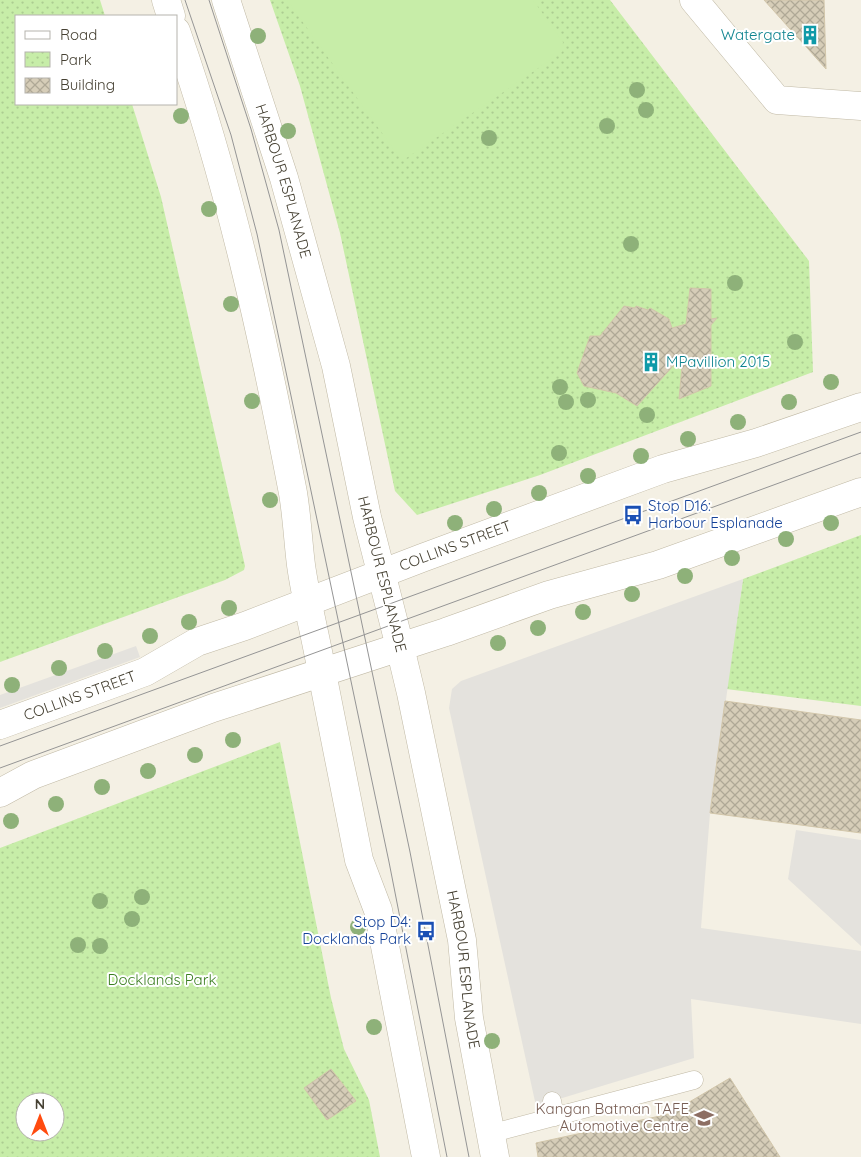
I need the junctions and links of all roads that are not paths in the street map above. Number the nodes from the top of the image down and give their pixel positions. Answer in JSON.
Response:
{"nodes":[{"id":1,"x":166,"y":0,"type":"edge"},
{"id":2,"x":226,"y":0,"type":"edge"},
{"id":3,"x":694,"y":0,"type":"edge"},
{"id":4,"x":171,"y":15,"type":"edge"},
{"id":5,"x":178,"y":37,"type":"edge"},
{"id":6,"x":861,"y":106,"type":"edge"},
{"id":7,"x":861,"y":407,"type":"edge"},
{"id":8,"x":861,"y":492,"type":"edge"},
{"id":9,"x":382,"y":573,"type":"junction"},
{"id":10,"x":308,"y":601,"type":"junction"},
{"id":11,"x":400,"y":647,"type":"junction"},
{"id":12,"x":322,"y":673,"type":"junction"},
{"id":13,"x":0,"y":725,"type":"edge"},
{"id":14,"x":0,"y":792,"type":"edge"},
{"id":15,"x":694,"y":1080,"type":"dead end"},
{"id":16,"x":494,"y":1145,"type":"edge"},
{"id":17,"x":426,"y":1157,"type":"edge"}],
"edges":[{"from":1,"to":4,"type":"street"},
{"from":2,"to":9,"type":"street","name":"HARBOUR ESPLANADE"},
{"from":3,"to":6,"type":"street"},
{"from":5,"to":10,"type":"street"},
{"from":7,"to":9,"type":"street","name":"COLLINS STREET"},
{"from":8,"to":11,"type":"street"},
{"from":9,"to":10,"type":"street","name":"COLLINS STREET"},
{"from":9,"to":11,"type":"street","name":"HARBOUR ESPLANADE"},
{"from":10,"to":12,"type":"street"},
{"from":10,"to":13,"type":"street","name":"COLLINS STREET"},
{"from":11,"to":12,"type":"street"},
{"from":11,"to":16,"type":"street","name":"HARBOUR ESPLANADE"},
{"from":12,"to":14,"type":"street"},
{"from":12,"to":17,"type":"street"},
{"from":15,"to":16,"type":"lane"}]}
